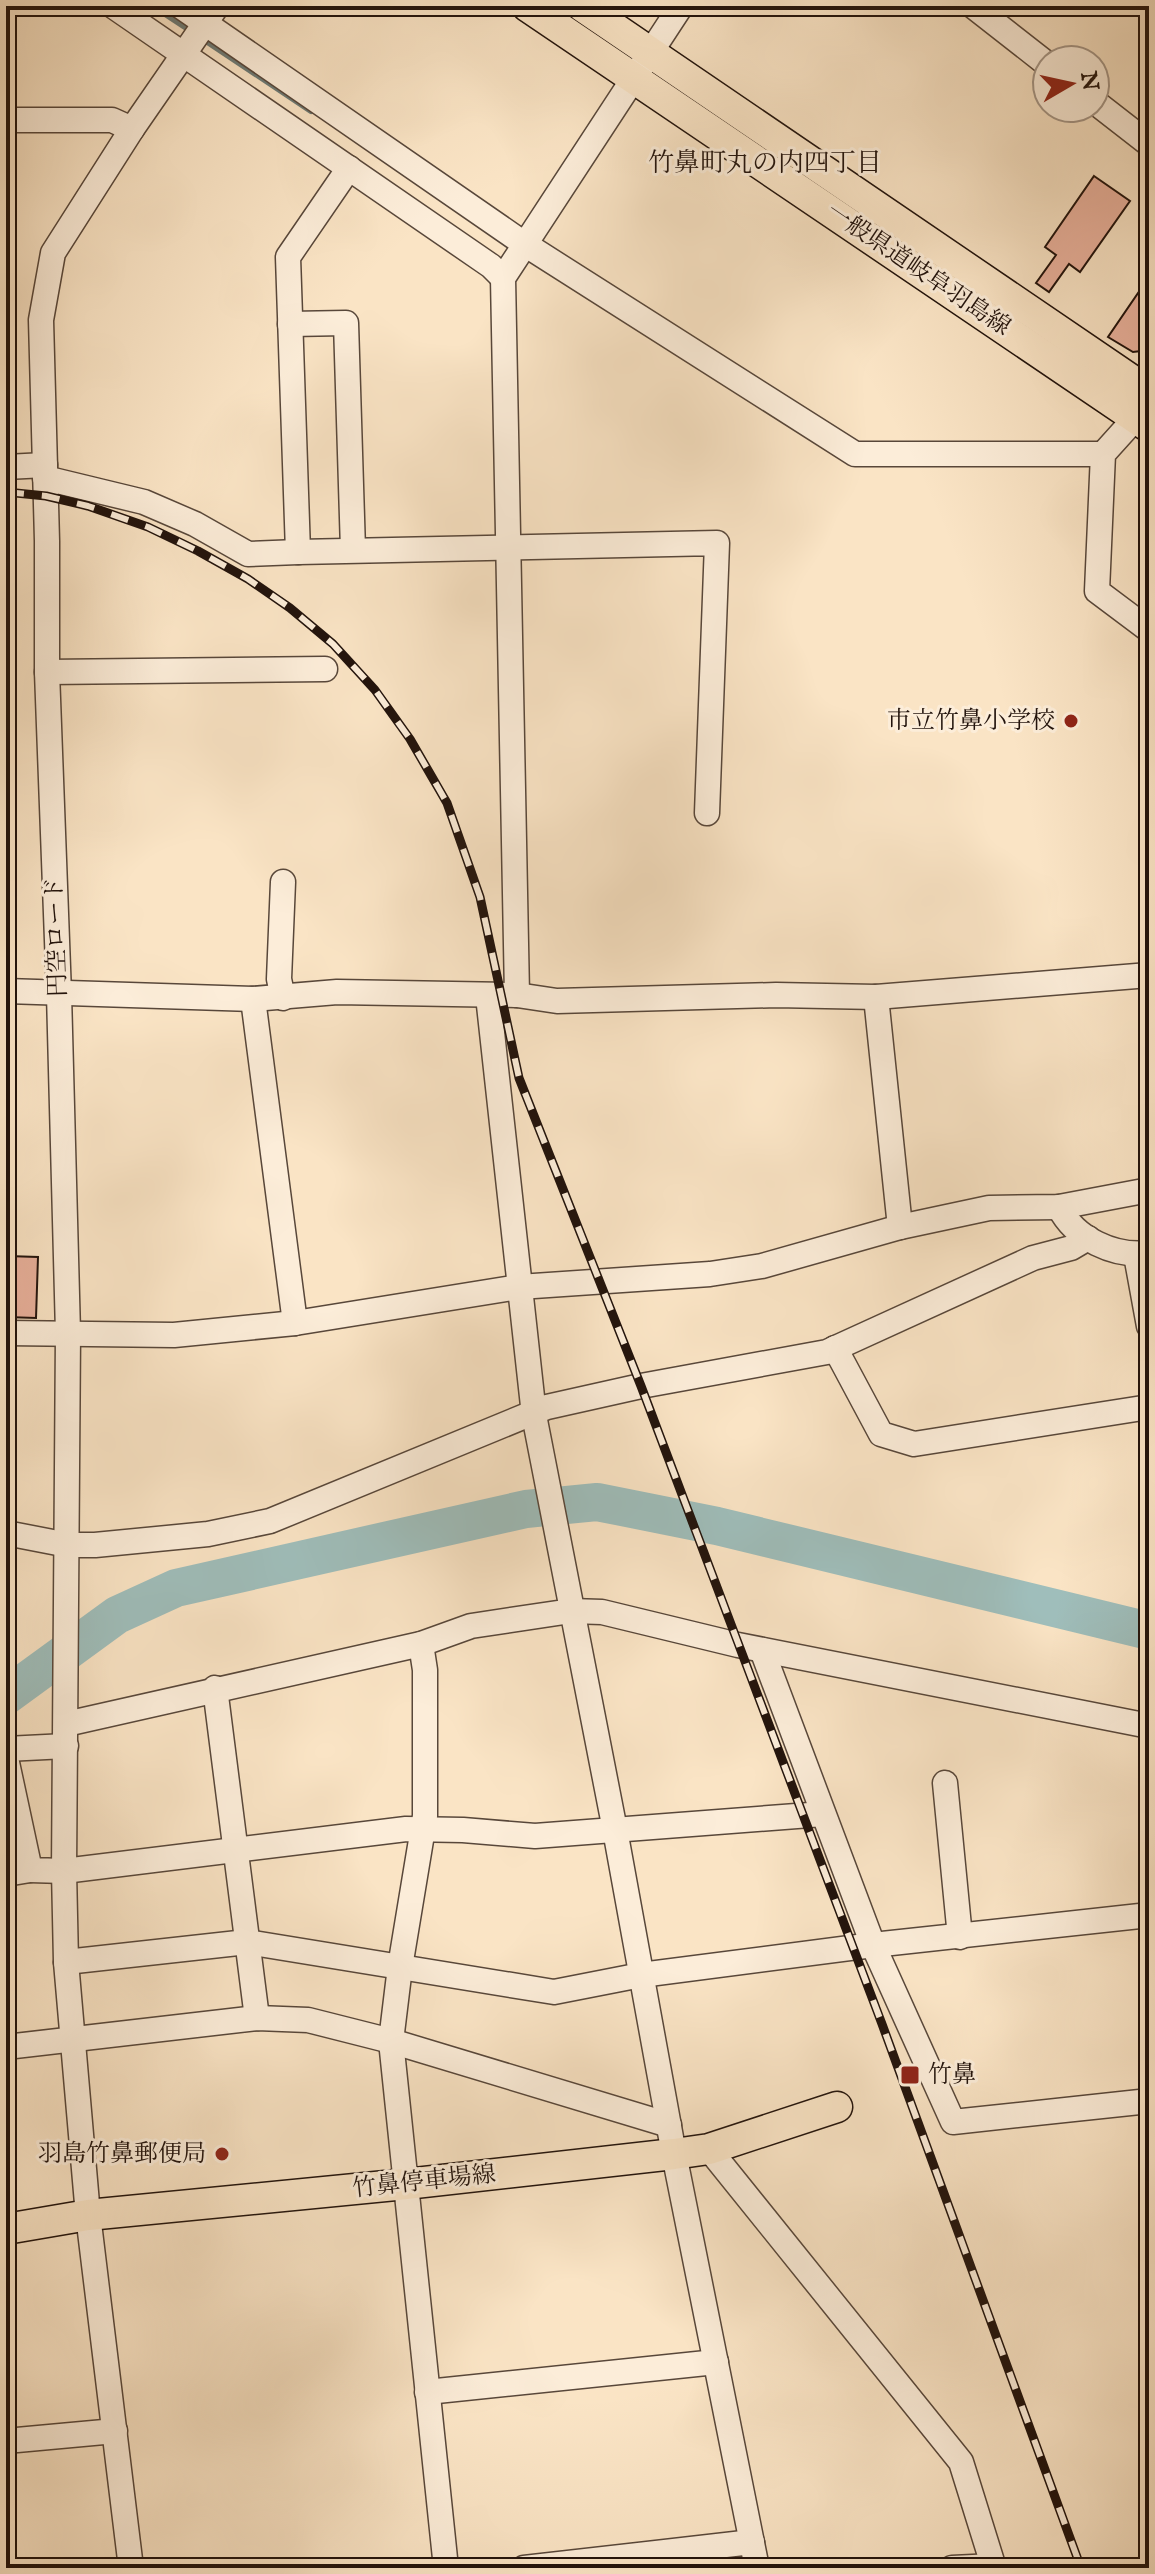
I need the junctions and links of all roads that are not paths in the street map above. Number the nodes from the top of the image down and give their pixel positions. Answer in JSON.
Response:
{"nodes":[{"id":1,"x":113,"y":6,"type":"edge"},
{"id":2,"x":180,"y":6,"type":"edge"},
{"id":3,"x":527,"y":6,"type":"edge"},
{"id":4,"x":582,"y":6,"type":"edge"},
{"id":5,"x":681,"y":6,"type":"edge"},
{"id":6,"x":973,"y":6,"type":"edge"},
{"id":7,"x":208,"y":19,"type":"edge"},
{"id":8,"x":1031,"y":51,"type":"edge"},
{"id":9,"x":186,"y":52,"type":"junction"},
{"id":10,"x":641,"y":65,"type":"junction"},
{"id":11,"x":1111,"y":114,"type":"edge"},
{"id":12,"x":6,"y":120,"type":"edge"},
{"id":13,"x":132,"y":129,"type":"junction"},
{"id":14,"x":1149,"y":144,"type":"edge"},
{"id":15,"x":349,"y":168,"type":"junction"},
{"id":16,"x":523,"y":243,"type":"junction"},
{"id":17,"x":503,"y":278,"type":"junction"},
{"id":18,"x":290,"y":324,"type":"junction"},
{"id":19,"x":1146,"y":410,"type":"edge"},
{"id":20,"x":1103,"y":454,"type":"junction"},
{"id":21,"x":6,"y":467,"type":"edge"},
{"id":22,"x":45,"y":471,"type":"junction"},
{"id":23,"x":508,"y":547,"type":"junction"},
{"id":24,"x":353,"y":550,"type":"junction"},
{"id":25,"x":298,"y":552,"type":"junction"},
{"id":26,"x":1149,"y":630,"type":"edge"},
{"id":27,"x":325,"y":669,"type":"dead end"},
{"id":28,"x":47,"y":672,"type":"junction"},
{"id":29,"x":707,"y":813,"type":"dead end"},
{"id":30,"x":283,"y":882,"type":"dead end"},
{"id":31,"x":1149,"y":975,"type":"edge"},
{"id":32,"x":6,"y":991,"type":"edge"},
{"id":33,"x":59,"y":994,"type":"junction"},
{"id":34,"x":517,"y":995,"type":"junction"},
{"id":35,"x":488,"y":996,"type":"junction"},
{"id":36,"x":876,"y":997,"type":"junction"},
{"id":37,"x":283,"y":998,"type":"junction"},
{"id":38,"x":253,"y":999,"type":"junction"},
{"id":39,"x":1149,"y":1190,"type":"edge"},
{"id":40,"x":1059,"y":1207,"type":"junction"},
{"id":41,"x":900,"y":1227,"type":"junction"},
{"id":42,"x":1088,"y":1238,"type":"junction"},
{"id":43,"x":1143,"y":1254,"type":"edge"},
{"id":44,"x":519,"y":1287,"type":"junction"},
{"id":45,"x":295,"y":1323,"type":"junction"},
{"id":46,"x":1149,"y":1326,"type":"edge"},
{"id":47,"x":6,"y":1333,"type":"edge"},
{"id":48,"x":68,"y":1333,"type":"junction"},
{"id":49,"x":835,"y":1348,"type":"junction"},
{"id":50,"x":1149,"y":1407,"type":"edge"},
{"id":51,"x":534,"y":1415,"type":"junction"},
{"id":52,"x":6,"y":1533,"type":"edge"},
{"id":53,"x":68,"y":1545,"type":"junction"},
{"id":54,"x":571,"y":1611,"type":"junction"},
{"id":55,"x":421,"y":1644,"type":"junction"},
{"id":56,"x":762,"y":1650,"type":"junction"},
{"id":57,"x":215,"y":1688,"type":"junction"},
{"id":58,"x":1149,"y":1726,"type":"edge"},
{"id":59,"x":66,"y":1735,"type":"junction"},
{"id":60,"x":6,"y":1749,"type":"edge"},
{"id":61,"x":6,"y":1758,"type":"edge"},
{"id":62,"x":945,"y":1783,"type":"dead end"},
{"id":63,"x":823,"y":1814,"type":"junction"},
{"id":64,"x":422,"y":1828,"type":"junction"},
{"id":65,"x":615,"y":1830,"type":"junction"},
{"id":66,"x":236,"y":1850,"type":"junction"},
{"id":67,"x":64,"y":1871,"type":"junction"},
{"id":68,"x":18,"y":1872,"type":"edge"},
{"id":69,"x":1149,"y":1915,"type":"edge"},
{"id":70,"x":960,"y":1937,"type":"junction"},
{"id":71,"x":247,"y":1942,"type":"junction"},
{"id":72,"x":873,"y":1945,"type":"junction"},
{"id":73,"x":66,"y":1962,"type":"junction"},
{"id":74,"x":400,"y":1967,"type":"junction"},
{"id":75,"x":641,"y":1975,"type":"junction"},
{"id":76,"x":257,"y":2018,"type":"junction"},
{"id":77,"x":72,"y":2039,"type":"junction"},
{"id":78,"x":391,"y":2041,"type":"junction"},
{"id":79,"x":6,"y":2047,"type":"edge"},
{"id":80,"x":1149,"y":2101,"type":"edge"},
{"id":81,"x":837,"y":2107,"type":"dead end"},
{"id":82,"x":671,"y":2140,"type":"junction"},
{"id":83,"x":709,"y":2149,"type":"junction"},
{"id":84,"x":406,"y":2184,"type":"junction"},
{"id":85,"x":88,"y":2215,"type":"junction"},
{"id":86,"x":6,"y":2229,"type":"edge"},
{"id":87,"x":716,"y":2362,"type":"junction"},
{"id":88,"x":427,"y":2392,"type":"junction"},
{"id":89,"x":115,"y":2431,"type":"junction"},
{"id":90,"x":6,"y":2441,"type":"edge"},
{"id":91,"x":752,"y":2542,"type":"junction"},
{"id":92,"x":602,"y":2564,"type":"edge"},
{"id":93,"x":994,"y":2567,"type":"edge"},
{"id":94,"x":131,"y":2568,"type":"edge"},
{"id":95,"x":446,"y":2568,"type":"edge"},
{"id":96,"x":524,"y":2568,"type":"edge"},
{"id":97,"x":757,"y":2568,"type":"edge"},
{"id":98,"x":952,"y":2568,"type":"edge"}],
"edges":[{"from":1,"to":9,"type":"street"},
{"from":2,"to":7,"type":"street"},
{"from":3,"to":10,"type":"main road","name":"一般県道岐阜羽島線"},
{"from":4,"to":10,"type":"main road","name":"一般県道岐阜羽島線"},
{"from":5,"to":10,"type":"street"},
{"from":6,"to":8,"type":"street"},
{"from":7,"to":9,"type":"street","name":"円空ロード"},
{"from":7,"to":16,"type":"street"},
{"from":9,"to":13,"type":"street","name":"円空ロード"},
{"from":9,"to":15,"type":"street"},
{"from":10,"to":16,"type":"street"},
{"from":10,"to":19,"type":"main road","name":"一般県道岐阜羽島線"},
{"from":11,"to":14,"type":"street"},
{"from":12,"to":13,"type":"street"},
{"from":13,"to":22,"type":"street","name":"円空ロード"},
{"from":15,"to":17,"type":"street"},
{"from":15,"to":18,"type":"street"},
{"from":16,"to":17,"type":"street"},
{"from":16,"to":20,"type":"street"},
{"from":17,"to":23,"type":"street"},
{"from":18,"to":24,"type":"street"},
{"from":18,"to":25,"type":"street"},
{"from":19,"to":20,"type":"street"},
{"from":20,"to":26,"type":"street"},
{"from":21,"to":22,"type":"street"},
{"from":22,"to":25,"type":"street"},
{"from":22,"to":28,"type":"street","name":"円空ロード"},
{"from":23,"to":24,"type":"street"},
{"from":23,"to":29,"type":"street"},
{"from":23,"to":34,"type":"street"},
{"from":24,"to":25,"type":"street"},
{"from":27,"to":28,"type":"street"},
{"from":28,"to":33,"type":"street","name":"円空ロード"},
{"from":30,"to":37,"type":"street"},
{"from":31,"to":36,"type":"street"},
{"from":32,"to":33,"type":"street"},
{"from":33,"to":38,"type":"street"},
{"from":33,"to":48,"type":"street","name":"円空ロード"},
{"from":34,"to":35,"type":"street"},
{"from":34,"to":36,"type":"street"},
{"from":35,"to":37,"type":"street"},
{"from":35,"to":44,"type":"street"},
{"from":36,"to":41,"type":"street"},
{"from":37,"to":38,"type":"street"},
{"from":38,"to":45,"type":"street"},
{"from":39,"to":40,"type":"street"},
{"from":40,"to":41,"type":"street"},
{"from":40,"to":42,"type":"street"},
{"from":41,"to":44,"type":"street"},
{"from":42,"to":43,"type":"street"},
{"from":42,"to":49,"type":"street"},
{"from":43,"to":46,"type":"street"},
{"from":44,"to":45,"type":"street"},
{"from":44,"to":51,"type":"street"},
{"from":45,"to":48,"type":"street"},
{"from":47,"to":48,"type":"street"},
{"from":48,"to":53,"type":"street","name":"円空ロード"},
{"from":49,"to":50,"type":"street"},
{"from":49,"to":51,"type":"street"},
{"from":51,"to":53,"type":"street"},
{"from":51,"to":54,"type":"street"},
{"from":52,"to":53,"type":"street"},
{"from":53,"to":59,"type":"street","name":"円空ロード"},
{"from":54,"to":55,"type":"street"},
{"from":54,"to":56,"type":"street"},
{"from":54,"to":65,"type":"street"},
{"from":55,"to":57,"type":"street"},
{"from":55,"to":64,"type":"street"},
{"from":56,"to":58,"type":"street"},
{"from":56,"to":63,"type":"street"},
{"from":57,"to":59,"type":"street"},
{"from":57,"to":66,"type":"street"},
{"from":59,"to":60,"type":"street"},
{"from":59,"to":67,"type":"street","name":"円空ロード"},
{"from":61,"to":68,"type":"street"},
{"from":62,"to":70,"type":"street"},
{"from":63,"to":65,"type":"street"},
{"from":63,"to":72,"type":"street"},
{"from":64,"to":65,"type":"street"},
{"from":64,"to":66,"type":"street"},
{"from":64,"to":74,"type":"street"},
{"from":65,"to":75,"type":"street"},
{"from":66,"to":67,"type":"street"},
{"from":66,"to":71,"type":"street"},
{"from":67,"to":68,"type":"street"},
{"from":67,"to":73,"type":"street","name":"円空ロード"},
{"from":69,"to":70,"type":"street"},
{"from":70,"to":72,"type":"street"},
{"from":71,"to":73,"type":"street"},
{"from":71,"to":74,"type":"street"},
{"from":71,"to":76,"type":"street"},
{"from":72,"to":75,"type":"street"},
{"from":72,"to":80,"type":"street"},
{"from":73,"to":77,"type":"street","name":"円空ロード"},
{"from":74,"to":75,"type":"street"},
{"from":74,"to":78,"type":"street"},
{"from":75,"to":82,"type":"street"},
{"from":76,"to":77,"type":"street"},
{"from":76,"to":78,"type":"street"},
{"from":77,"to":79,"type":"street"},
{"from":77,"to":85,"type":"street","name":"円空ロード"},
{"from":78,"to":82,"type":"street"},
{"from":78,"to":84,"type":"street"},
{"from":81,"to":83,"type":"main road","name":"竹鼻停車場線"},
{"from":82,"to":83,"type":"main road","name":"竹鼻停車場線"},
{"from":82,"to":84,"type":"main road","name":"竹鼻停車場線"},
{"from":82,"to":87,"type":"street"},
{"from":83,"to":93,"type":"street"},
{"from":84,"to":85,"type":"main road","name":"竹鼻停車場線"},
{"from":84,"to":88,"type":"street"},
{"from":85,"to":86,"type":"main road","name":"竹鼻停車場線"},
{"from":85,"to":89,"type":"street","name":"円空ロード"},
{"from":87,"to":88,"type":"street"},
{"from":87,"to":91,"type":"street"},
{"from":88,"to":95,"type":"street"},
{"from":89,"to":90,"type":"street"},
{"from":89,"to":94,"type":"street","name":"円空ロード"},
{"from":91,"to":92,"type":"street"},
{"from":91,"to":97,"type":"street"},
{"from":92,"to":96,"type":"street"},
{"from":93,"to":98,"type":"street"}]}
